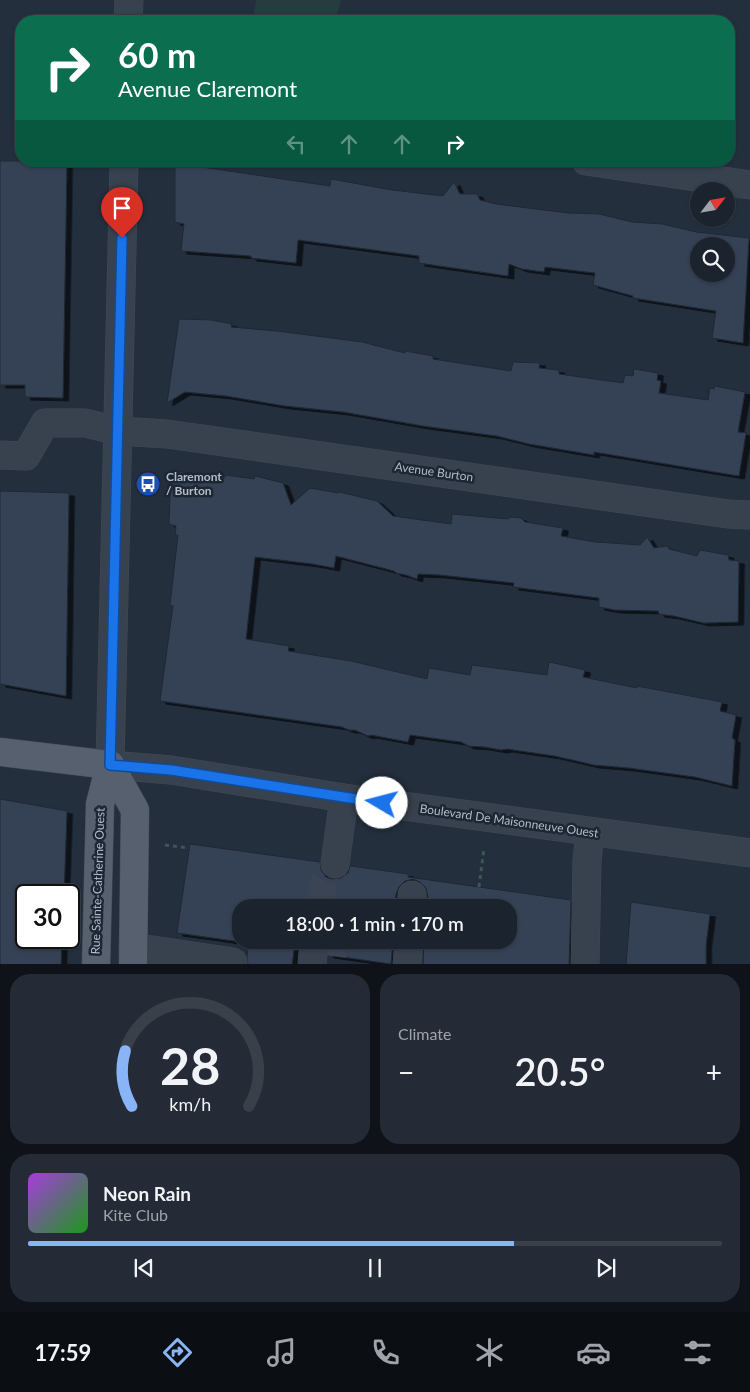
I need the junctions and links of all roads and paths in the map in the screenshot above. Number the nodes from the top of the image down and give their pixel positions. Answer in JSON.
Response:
{"nodes":[{"id":1,"x":129,"y":0,"type":"edge"},
{"id":2,"x":128,"y":15,"type":"edge"},
{"id":3,"x":124,"y":167,"type":"edge"},
{"id":4,"x":627,"y":167,"type":"edge"},
{"id":5,"x":750,"y":185,"type":"edge"},
{"id":6,"x":118,"y":431,"type":"junction"},
{"id":7,"x":0,"y":456,"type":"edge"},
{"id":8,"x":750,"y":515,"type":"edge"},
{"id":9,"x":0,"y":752,"type":"edge"},
{"id":10,"x":110,"y":765,"type":"junction"},
{"id":11,"x":344,"y":798,"type":"junction"},
{"id":12,"x":590,"y":832,"type":"junction"},
{"id":13,"x":159,"y":844,"type":"dead end"},
{"id":14,"x":484,"y":846,"type":"dead end"},
{"id":15,"x":189,"y":848,"type":"dead end"},
{"id":16,"x":750,"y":853,"type":"edge"},
{"id":17,"x":335,"y":864,"type":"tunnel mouth"},
{"id":18,"x":479,"y":887,"type":"dead end"},
{"id":19,"x":408,"y":949,"type":"edge"},
{"id":20,"x":133,"y":956,"type":"edge"},
{"id":21,"x":233,"y":962,"type":"dead end"},
{"id":22,"x":96,"y":964,"type":"edge"},
{"id":23,"x":407,"y":964,"type":"edge"},
{"id":24,"x":584,"y":964,"type":"edge"}],
"edges":[{"from":1,"to":2,"type":"street"},
{"from":3,"to":6,"type":"street"},
{"from":4,"to":5,"type":"street"},
{"from":6,"to":7,"type":"street","name":"Avenue Burton"},
{"from":6,"to":8,"type":"street","name":"Avenue Burton"},
{"from":6,"to":10,"type":"street"},
{"from":9,"to":10,"type":"main road","name":"Boulevard De Maisonneuve Ouest"},
{"from":10,"to":11,"type":"street","name":"Boulevard De Maisonneuve Ouest"},
{"from":10,"to":20,"type":"main road"},
{"from":10,"to":22,"type":"main road","name":"Rue Sainte-Catherine Ouest"},
{"from":11,"to":12,"type":"street","name":"Boulevard De Maisonneuve Ouest"},
{"from":11,"to":17,"type":"street"},
{"from":12,"to":16,"type":"street","name":"Boulevard De Maisonneuve Ouest"},
{"from":12,"to":24,"type":"street"},
{"from":13,"to":15,"type":"path"},
{"from":14,"to":18,"type":"path"},
{"from":19,"to":23,"type":"street"},
{"from":20,"to":21,"type":"street"}]}
